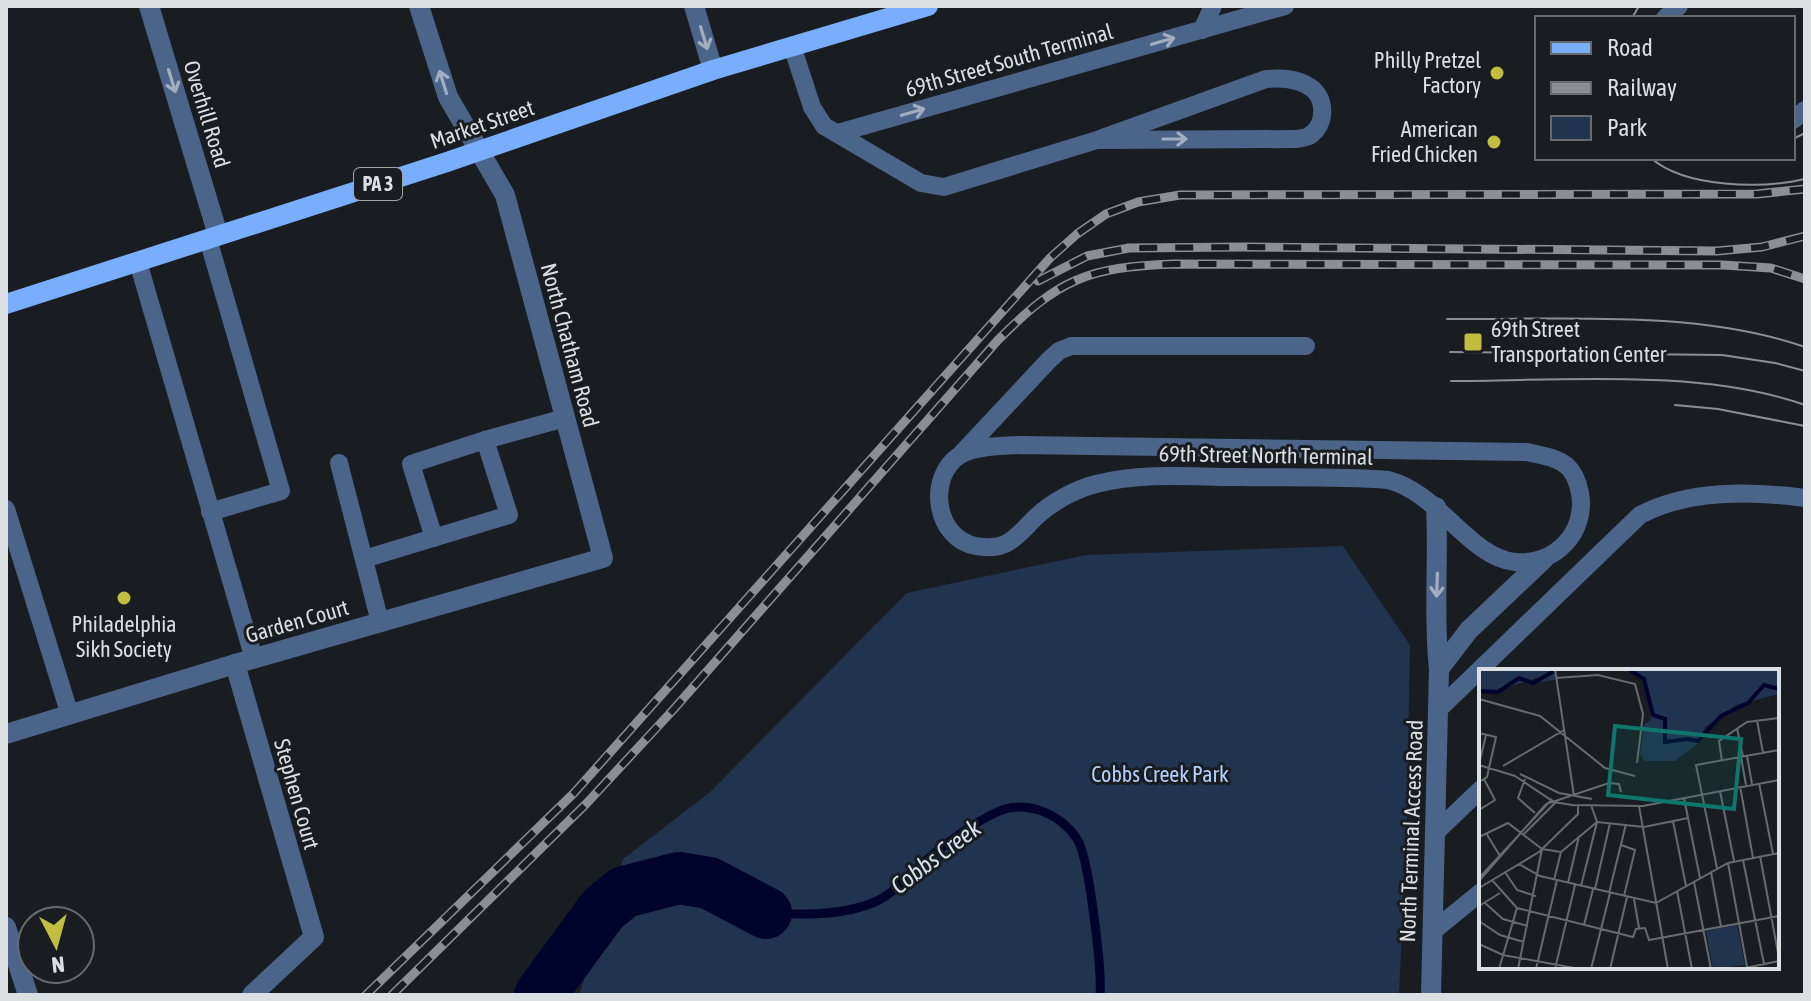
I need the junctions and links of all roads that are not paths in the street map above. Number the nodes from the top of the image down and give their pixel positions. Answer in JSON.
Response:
{"nodes":[{"id":1,"x":149,"y":6,"type":"edge"},
{"id":2,"x":419,"y":6,"type":"edge"},
{"id":3,"x":694,"y":6,"type":"edge"},
{"id":4,"x":928,"y":6,"type":"edge"},
{"id":5,"x":1213,"y":6,"type":"edge"},
{"id":6,"x":1285,"y":6,"type":"edge"},
{"id":7,"x":1202,"y":30,"type":"junction"},
{"id":8,"x":792,"y":46,"type":"junction"},
{"id":9,"x":713,"y":70,"type":"junction"},
{"id":10,"x":838,"y":133,"type":"junction"},
{"id":11,"x":1097,"y":140,"type":"junction"},
{"id":12,"x":479,"y":151,"type":"junction"},
{"id":13,"x":213,"y":237,"type":"junction"},
{"id":14,"x":138,"y":262,"type":"junction"},
{"id":15,"x":6,"y":304,"type":"edge"},
{"id":16,"x":1306,"y":346,"type":"dead end"},
{"id":17,"x":565,"y":418,"type":"junction"},
{"id":18,"x":485,"y":440,"type":"junction"},
{"id":19,"x":962,"y":453,"type":"junction"},
{"id":20,"x":339,"y":463,"type":"dead end"},
{"id":21,"x":1805,"y":498,"type":"edge"},
{"id":22,"x":1436,"y":507,"type":"junction"},
{"id":23,"x":6,"y":509,"type":"edge"},
{"id":24,"x":210,"y":512,"type":"junction"},
{"id":25,"x":434,"y":538,"type":"junction"},
{"id":26,"x":603,"y":558,"type":"joint"},
{"id":27,"x":364,"y":559,"type":"junction"},
{"id":28,"x":1544,"y":559,"type":"junction"},
{"id":29,"x":380,"y":622,"type":"junction"},
{"id":30,"x":244,"y":662,"type":"junction"},
{"id":31,"x":1439,"y":669,"type":"junction"},
{"id":32,"x":1480,"y":669,"type":"edge"},
{"id":33,"x":1479,"y":670,"type":"edge"},
{"id":34,"x":1438,"y":710,"type":"junction"},
{"id":35,"x":70,"y":715,"type":"junction"},
{"id":36,"x":6,"y":734,"type":"edge"},
{"id":37,"x":1479,"y":791,"type":"edge"},
{"id":38,"x":1434,"y":834,"type":"junction"},
{"id":39,"x":1479,"y":894,"type":"edge"},
{"id":40,"x":6,"y":927,"type":"edge"},
{"id":41,"x":1432,"y":932,"type":"junction"},
{"id":42,"x":28,"y":995,"type":"edge"},
{"id":43,"x":252,"y":995,"type":"edge"},
{"id":44,"x":1431,"y":995,"type":"edge"}],
"edges":[{"from":1,"to":13,"type":"street","name":"Overhill Road","one_way":true},
{"from":12,"to":2,"type":"street","name":"North Chatham Road","one_way":true},
{"from":3,"to":9,"type":"street","one_way":true},
{"from":4,"to":8,"type":"main road","name":"Market Street","number":"PA 3"},
{"from":5,"to":7,"type":"lane"},
{"from":6,"to":7,"type":"lane","name":"69th Street South Terminal"},
{"from":10,"to":7,"type":"lane","name":"69th Street South Terminal","one_way":true},
{"from":8,"to":9,"type":"main road","name":"Market Street","number":"PA 3"},
{"from":8,"to":10,"type":"lane"},
{"from":9,"to":12,"type":"main road","name":"Market Street","number":"PA 3"},
{"from":10,"to":11,"type":"lane"},
{"from":11,"to":11,"type":"lane","one_way":true},
{"from":12,"to":13,"type":"main road","name":"Market Street","number":"PA 3"},
{"from":12,"to":17,"type":"street","name":"North Chatham Road"},
{"from":13,"to":14,"type":"main road","name":"Market Street","number":"PA 3"},
{"from":13,"to":24,"type":"lane"},
{"from":14,"to":15,"type":"main road","name":"Market Street","number":"PA 3"},
{"from":14,"to":24,"type":"lane"},
{"from":16,"to":19,"type":"lane"},
{"from":17,"to":18,"type":"lane"},
{"from":17,"to":26,"type":"street","name":"North Chatham Road"},
{"from":18,"to":25,"type":"lane"},
{"from":18,"to":25,"type":"lane"},
{"from":19,"to":22,"type":"lane","name":"69th Street North Terminal"},
{"from":19,"to":28,"type":"lane","name":"69th Street North Terminal"},
{"from":20,"to":27,"type":"lane"},
{"from":21,"to":32,"type":"lane"},
{"from":22,"to":28,"type":"lane","name":"69th Street North Terminal"},
{"from":22,"to":31,"type":"street","name":"North Terminal Access Road","one_way":true},
{"from":23,"to":35,"type":"lane"},
{"from":24,"to":30,"type":"lane"},
{"from":25,"to":27,"type":"lane"},
{"from":26,"to":29,"type":"street","name":"Garden Court"},
{"from":27,"to":29,"type":"lane"},
{"from":28,"to":31,"type":"street"},
{"from":29,"to":30,"type":"street","name":"Garden Court"},
{"from":30,"to":35,"type":"street","name":"Garden Court"},
{"from":30,"to":43,"type":"street","name":"Stephen Court"},
{"from":31,"to":34,"type":"street","name":"North Terminal Access Road"},
{"from":33,"to":34,"type":"lane"},
{"from":34,"to":38,"type":"street","name":"North Terminal Access Road"},
{"from":35,"to":36,"type":"street","name":"Garden Court"},
{"from":37,"to":38,"type":"lane"},
{"from":38,"to":41,"type":"street","name":"North Terminal Access Road"},
{"from":39,"to":41,"type":"lane"},
{"from":40,"to":42,"type":"street"},
{"from":41,"to":44,"type":"street","name":"North Terminal Access Road"}]}
